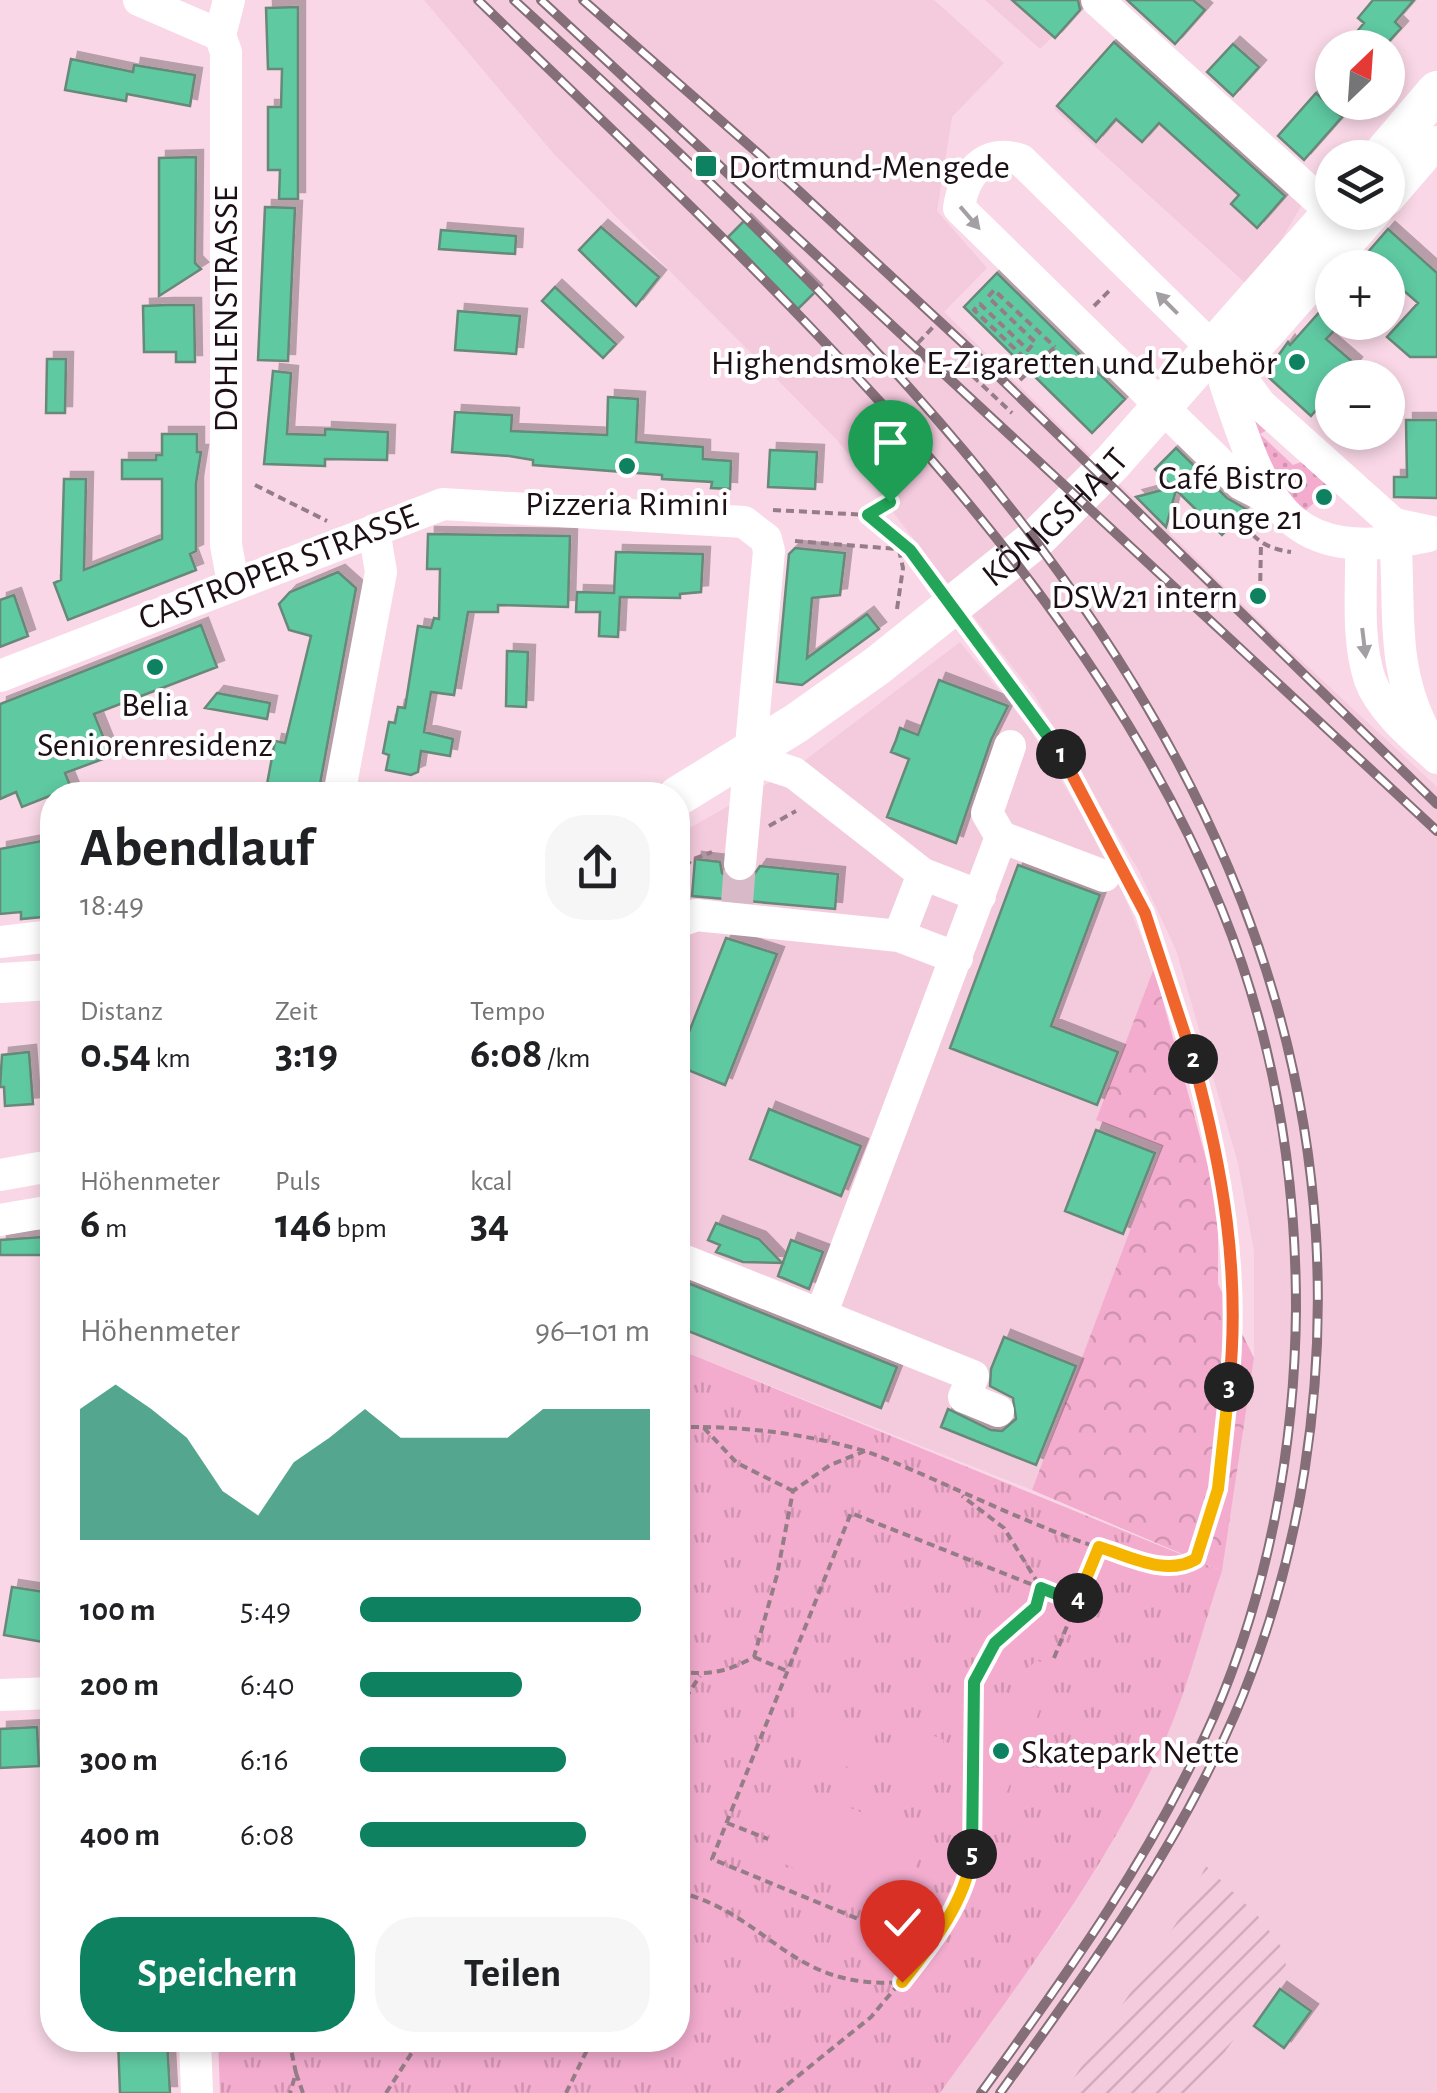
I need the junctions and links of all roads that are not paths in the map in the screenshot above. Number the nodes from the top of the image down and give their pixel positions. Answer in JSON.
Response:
{"nodes":[{"id":1,"x":139,"y":0,"type":"edge"},
{"id":2,"x":229,"y":0,"type":"edge"},
{"id":3,"x":1097,"y":0,"type":"edge"},
{"id":4,"x":220,"y":35,"type":"junction"},
{"id":5,"x":1437,"y":91,"type":"edge"},
{"id":6,"x":1395,"y":140,"type":"edge"},
{"id":7,"x":1437,"y":142,"type":"edge"},
{"id":8,"x":1405,"y":179,"type":"edge"},
{"id":9,"x":1315,"y":188,"type":"edge"},
{"id":10,"x":1338,"y":230,"type":"edge"},
{"id":11,"x":1341,"y":230,"type":"edge"},
{"id":12,"x":1236,"y":371,"type":"junction"},
{"id":13,"x":1248,"y":411,"type":"junction"},
{"id":14,"x":1272,"y":500,"type":"junction"},
{"id":15,"x":366,"y":533,"type":"junction"},
{"id":16,"x":1395,"y":533,"type":"junction"},
{"id":17,"x":1437,"y":533,"type":"edge"},
{"id":18,"x":1361,"y":545,"type":"junction"},
{"id":19,"x":233,"y":583,"type":"junction"},
{"id":20,"x":0,"y":676,"type":"edge"},
{"id":21,"x":1010,"y":746,"type":"dead end"},
{"id":22,"x":1437,"y":750,"type":"edge"},
{"id":23,"x":1437,"y":758,"type":"edge"},
{"id":24,"x":751,"y":759,"type":"junction"},
{"id":25,"x":341,"y":782,"type":"edge"},
{"id":26,"x":690,"y":789,"type":"edge"},
{"id":27,"x":1000,"y":837,"type":"junction"},
{"id":28,"x":741,"y":855,"type":"tunnel mouth"},
{"id":29,"x":1118,"y":873,"type":"road end"},
{"id":30,"x":923,"y":874,"type":"junction"},
{"id":31,"x":980,"y":896,"type":"junction"},
{"id":32,"x":690,"y":917,"type":"edge"},
{"id":33,"x":898,"y":936,"type":"junction"},
{"id":34,"x":40,"y":937,"type":"edge"},
{"id":35,"x":0,"y":942,"type":"edge"},
{"id":36,"x":957,"y":958,"type":"junction"},
{"id":37,"x":39,"y":1168,"type":"dead end"},
{"id":38,"x":0,"y":1174,"type":"edge"},
{"id":39,"x":40,"y":1213,"type":"edge"},
{"id":40,"x":0,"y":1220,"type":"edge"},
{"id":41,"x":690,"y":1263,"type":"edge"},
{"id":42,"x":821,"y":1316,"type":"junction"},
{"id":43,"x":998,"y":1411,"type":"dead end"},
{"id":44,"x":40,"y":1692,"type":"edge"},
{"id":45,"x":0,"y":1694,"type":"edge"},
{"id":46,"x":195,"y":2052,"type":"edge"},
{"id":47,"x":197,"y":2093,"type":"edge"}],
"edges":[{"from":1,"to":4,"type":"street"},
{"from":2,"to":4,"type":"street"},
{"from":3,"to":9,"type":"street"},
{"from":4,"to":19,"type":"street","name":"DOHLENSTRASSE"},
{"from":5,"to":6,"type":"main road"},
{"from":7,"to":8,"type":"street"},
{"from":10,"to":26,"type":"main road","name":"KÖNIGSHALT"},
{"from":11,"to":12,"type":"street"},
{"from":12,"to":13,"type":"street"},
{"from":12,"to":14,"type":"street","one_way":true},
{"from":13,"to":14,"type":"street"},
{"from":13,"to":16,"type":"street"},
{"from":14,"to":18,"type":"street"},
{"from":15,"to":19,"type":"street","name":"CASTROPER STRASSE"},
{"from":15,"to":24,"type":"street","name":"CASTROPER STRASSE"},
{"from":15,"to":25,"type":"street"},
{"from":16,"to":17,"type":"street"},
{"from":16,"to":18,"type":"street"},
{"from":16,"to":22,"type":"street"},
{"from":18,"to":23,"type":"street","one_way":true},
{"from":19,"to":20,"type":"street","name":"CASTROPER STRASSE"},
{"from":21,"to":27,"type":"street"},
{"from":24,"to":28,"type":"street"},
{"from":24,"to":30,"type":"street"},
{"from":27,"to":29,"type":"street"},
{"from":27,"to":31,"type":"street"},
{"from":30,"to":31,"type":"street"},
{"from":30,"to":33,"type":"street"},
{"from":31,"to":36,"type":"street"},
{"from":32,"to":33,"type":"street"},
{"from":33,"to":36,"type":"street"},
{"from":34,"to":35,"type":"street"},
{"from":36,"to":42,"type":"street"},
{"from":37,"to":38,"type":"street"},
{"from":39,"to":40,"type":"street"},
{"from":41,"to":42,"type":"street"},
{"from":42,"to":43,"type":"street"},
{"from":44,"to":45,"type":"street"},
{"from":46,"to":47,"type":"street"}]}
